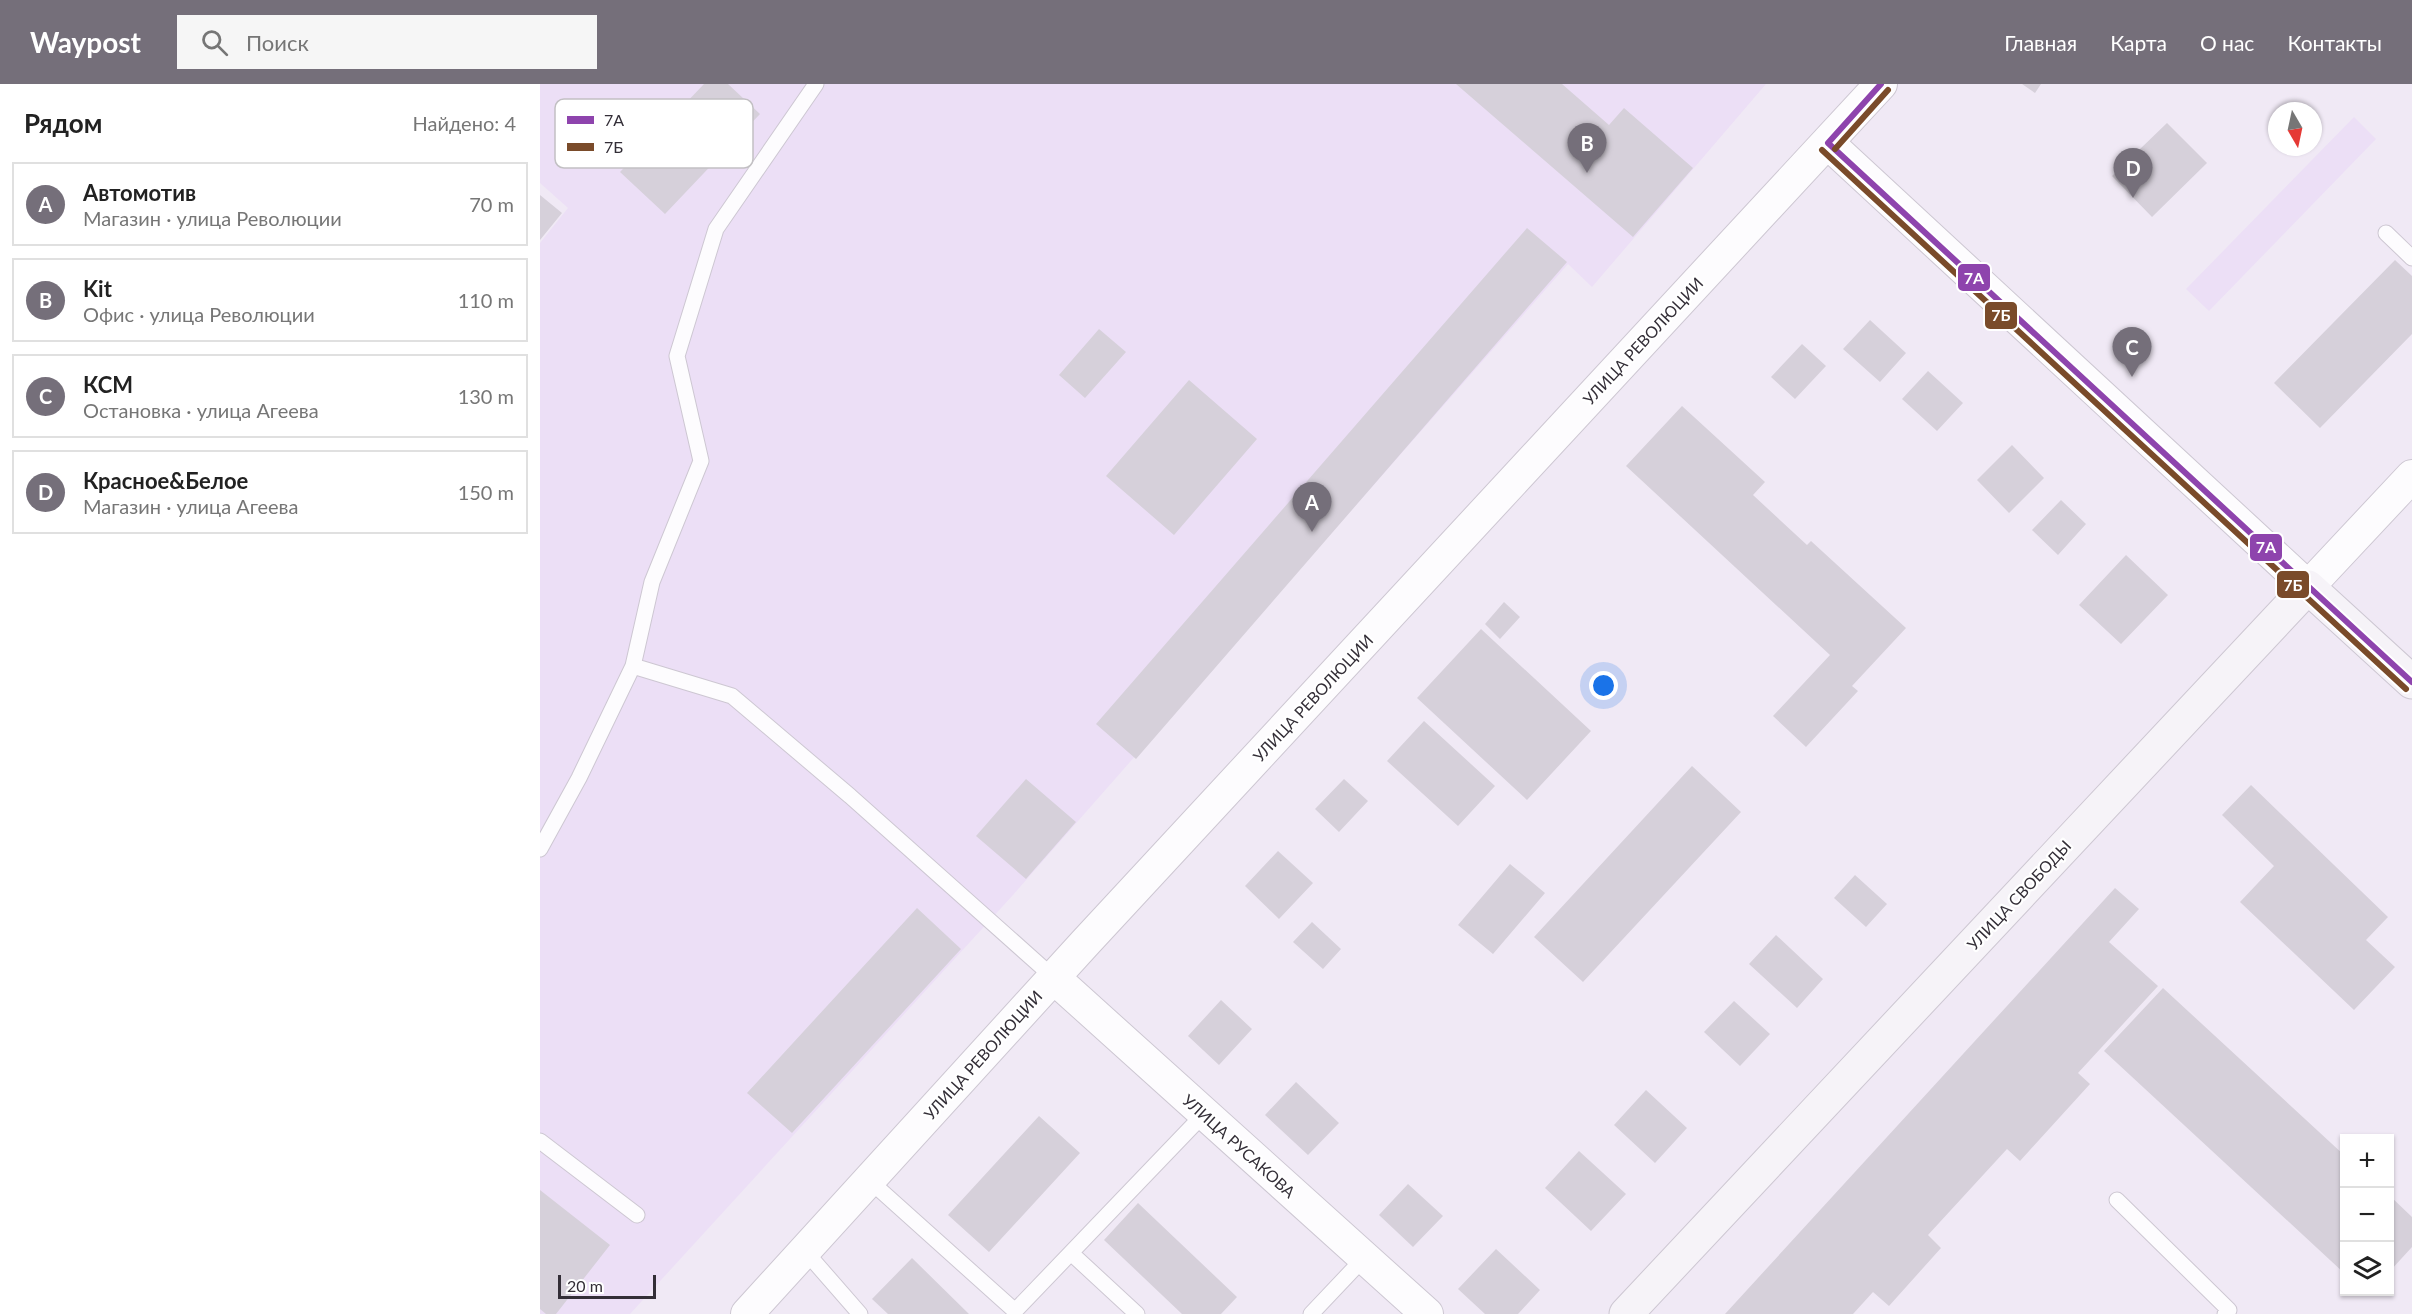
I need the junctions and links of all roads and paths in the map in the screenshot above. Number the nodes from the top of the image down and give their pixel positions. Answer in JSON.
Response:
{"nodes":[{"id":1,"x":816,"y":84,"type":"edge"},
{"id":2,"x":1881,"y":84,"type":"edge"},
{"id":3,"x":1828,"y":142,"type":"junction"},
{"id":4,"x":2386,"y":233,"type":"dead end"},
{"id":5,"x":2412,"y":258,"type":"edge"},
{"id":6,"x":2412,"y":476,"type":"edge"},
{"id":7,"x":2308,"y":587,"type":"junction"},
{"id":8,"x":633,"y":666,"type":"junction"},
{"id":9,"x":2412,"y":682,"type":"edge"},
{"id":10,"x":540,"y":849,"type":"edge"},
{"id":11,"x":1053,"y":977,"type":"junction"},
{"id":12,"x":1204,"y":1114,"type":"junction"},
{"id":13,"x":540,"y":1141,"type":"edge"},
{"id":14,"x":869,"y":1180,"type":"junction"},
{"id":15,"x":2117,"y":1200,"type":"dead end"},
{"id":16,"x":637,"y":1215,"type":"dead end"},
{"id":17,"x":805,"y":1251,"type":"junction"},
{"id":18,"x":1071,"y":1253,"type":"junction"},
{"id":19,"x":1364,"y":1258,"type":"junction"},
{"id":20,"x":747,"y":1314,"type":"edge"},
{"id":21,"x":860,"y":1314,"type":"edge"},
{"id":22,"x":1137,"y":1314,"type":"edge"},
{"id":23,"x":1311,"y":1314,"type":"edge"},
{"id":24,"x":1426,"y":1314,"type":"edge"},
{"id":25,"x":1626,"y":1314,"type":"edge"},
{"id":26,"x":2225,"y":1314,"type":"edge"}],
"edges":[{"from":1,"to":8,"type":"lane"},
{"from":2,"to":3,"type":"street","name":"УЛИЦА РЕВОЛЮЦИИ"},
{"from":3,"to":7,"type":"street"},
{"from":3,"to":11,"type":"street","name":"УЛИЦА РЕВОЛЮЦИИ"},
{"from":4,"to":5,"type":"lane"},
{"from":6,"to":7,"type":"street","name":"УЛИЦА СВОБОДЫ"},
{"from":7,"to":9,"type":"street"},
{"from":7,"to":25,"type":"street","name":"УЛИЦА СВОБОДЫ"},
{"from":8,"to":10,"type":"lane"},
{"from":8,"to":11,"type":"lane"},
{"from":11,"to":12,"type":"street","name":"УЛИЦА РУСАКОВА"},
{"from":11,"to":14,"type":"street","name":"УЛИЦА РЕВОЛЮЦИИ"},
{"from":12,"to":18,"type":"lane"},
{"from":12,"to":19,"type":"street","name":"УЛИЦА РУСАКОВА"},
{"from":13,"to":16,"type":"lane"},
{"from":14,"to":17,"type":"street","name":"УЛИЦА РЕВОЛЮЦИИ"},
{"from":14,"to":18,"type":"lane"},
{"from":15,"to":26,"type":"lane"},
{"from":17,"to":20,"type":"street","name":"УЛИЦА РЕВОЛЮЦИИ"},
{"from":17,"to":21,"type":"lane"},
{"from":18,"to":22,"type":"lane"},
{"from":19,"to":23,"type":"lane"},
{"from":19,"to":24,"type":"street","name":"УЛИЦА РУСАКОВА"}]}
